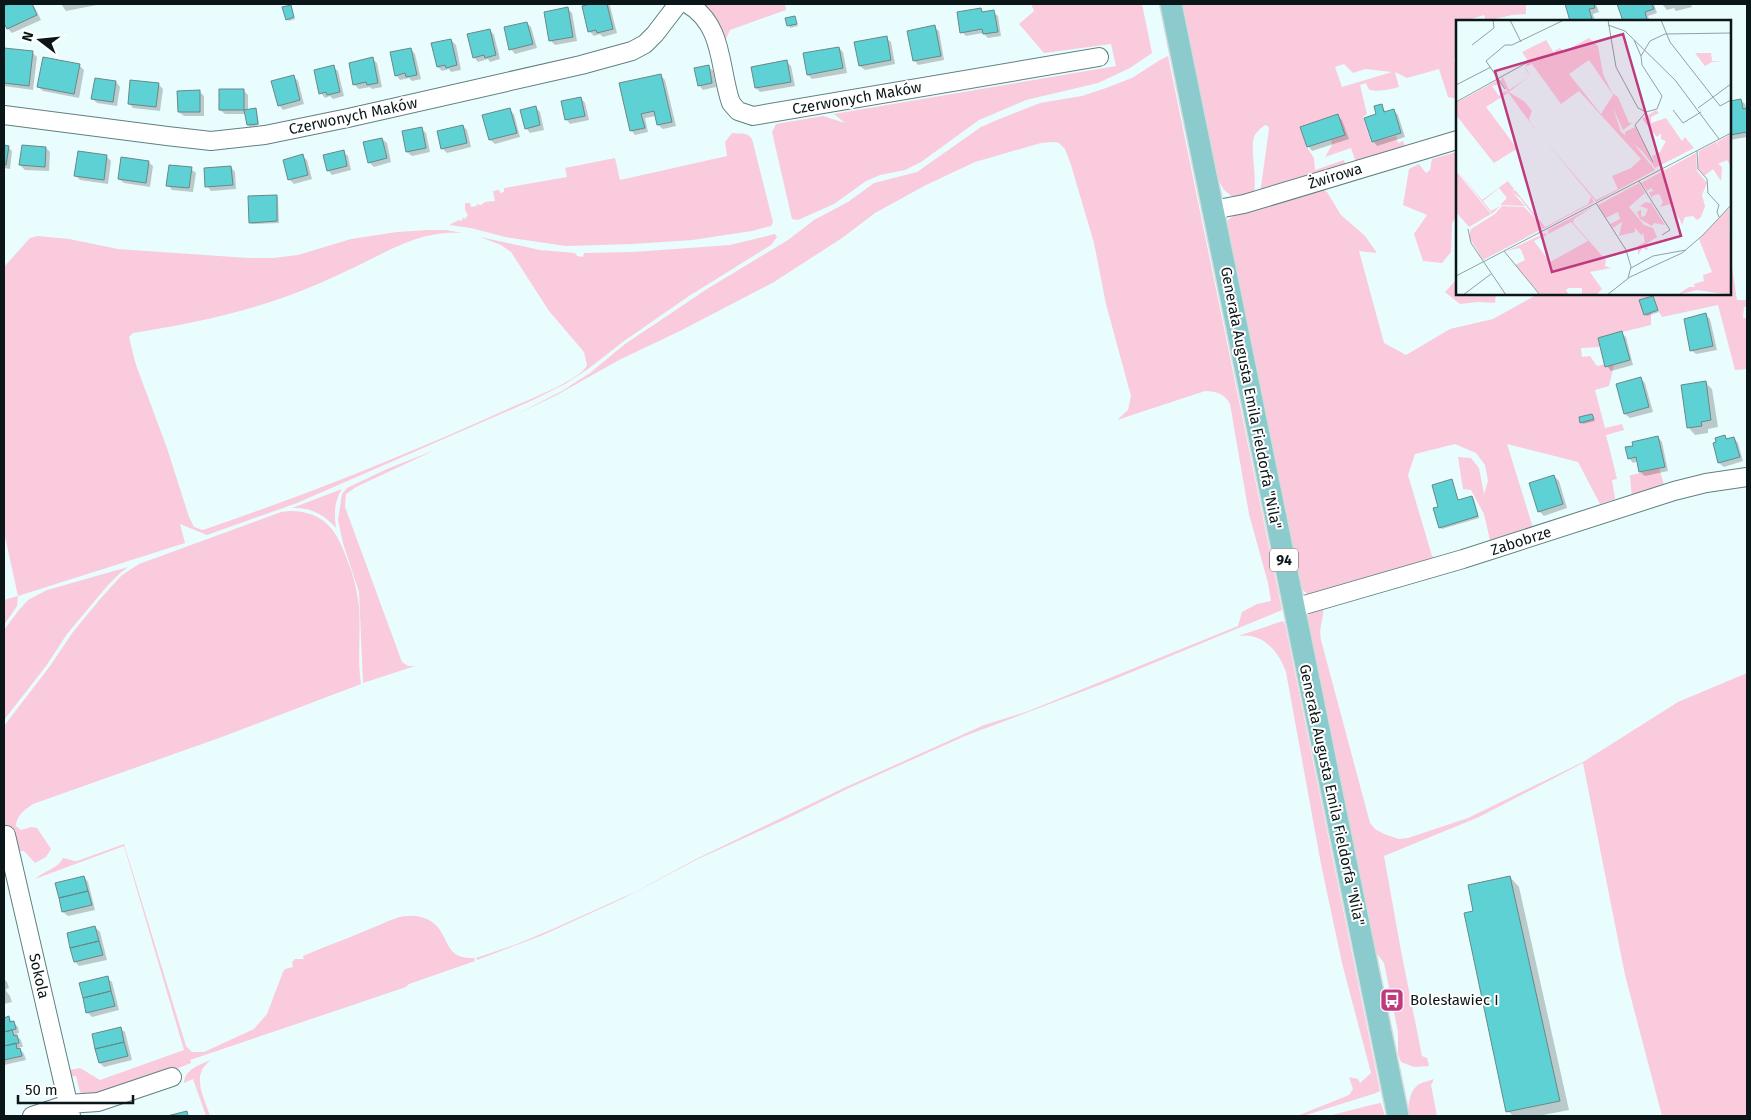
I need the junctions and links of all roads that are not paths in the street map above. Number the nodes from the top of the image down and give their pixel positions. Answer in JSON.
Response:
{"nodes":[{"id":1,"x":678,"y":4,"type":"edge"},
{"id":2,"x":688,"y":4,"type":"edge"},
{"id":3,"x":1171,"y":4,"type":"edge"},
{"id":4,"x":1099,"y":57,"type":"dead end"},
{"id":5,"x":4,"y":115,"type":"edge"},
{"id":6,"x":1456,"y":140,"type":"edge"},
{"id":7,"x":1213,"y":210,"type":"junction"},
{"id":8,"x":1747,"y":477,"type":"edge"},
{"id":9,"x":1294,"y":608,"type":"junction"},
{"id":10,"x":6,"y":835,"type":"dead end"},
{"id":11,"x":172,"y":1077,"type":"dead end"},
{"id":12,"x":69,"y":1110,"type":"edge"},
{"id":13,"x":32,"y":1116,"type":"edge"},
{"id":14,"x":1398,"y":1116,"type":"edge"}],
"edges":[{"from":1,"to":5,"type":"street","name":"Czerwonych Maków"},
{"from":2,"to":4,"type":"street","name":"Czerwonych Maków"},
{"from":3,"to":7,"type":"main road","name":"Generała Augusta Emila Fieldorfa \"Nila\"","number":"94"},
{"from":6,"to":7,"type":"street","name":"Żwirowa"},
{"from":7,"to":9,"type":"main road","name":"Generała Augusta Emila Fieldorfa \"Nila\"","number":"94"},
{"from":8,"to":9,"type":"street","name":"Zabobrze"},
{"from":9,"to":14,"type":"main road","name":"Generała Augusta Emila Fieldorfa \"Nila\"","number":"94"},
{"from":10,"to":12,"type":"street","name":"Sokola"},
{"from":11,"to":12,"type":"street"},
{"from":12,"to":13,"type":"street"}]}
